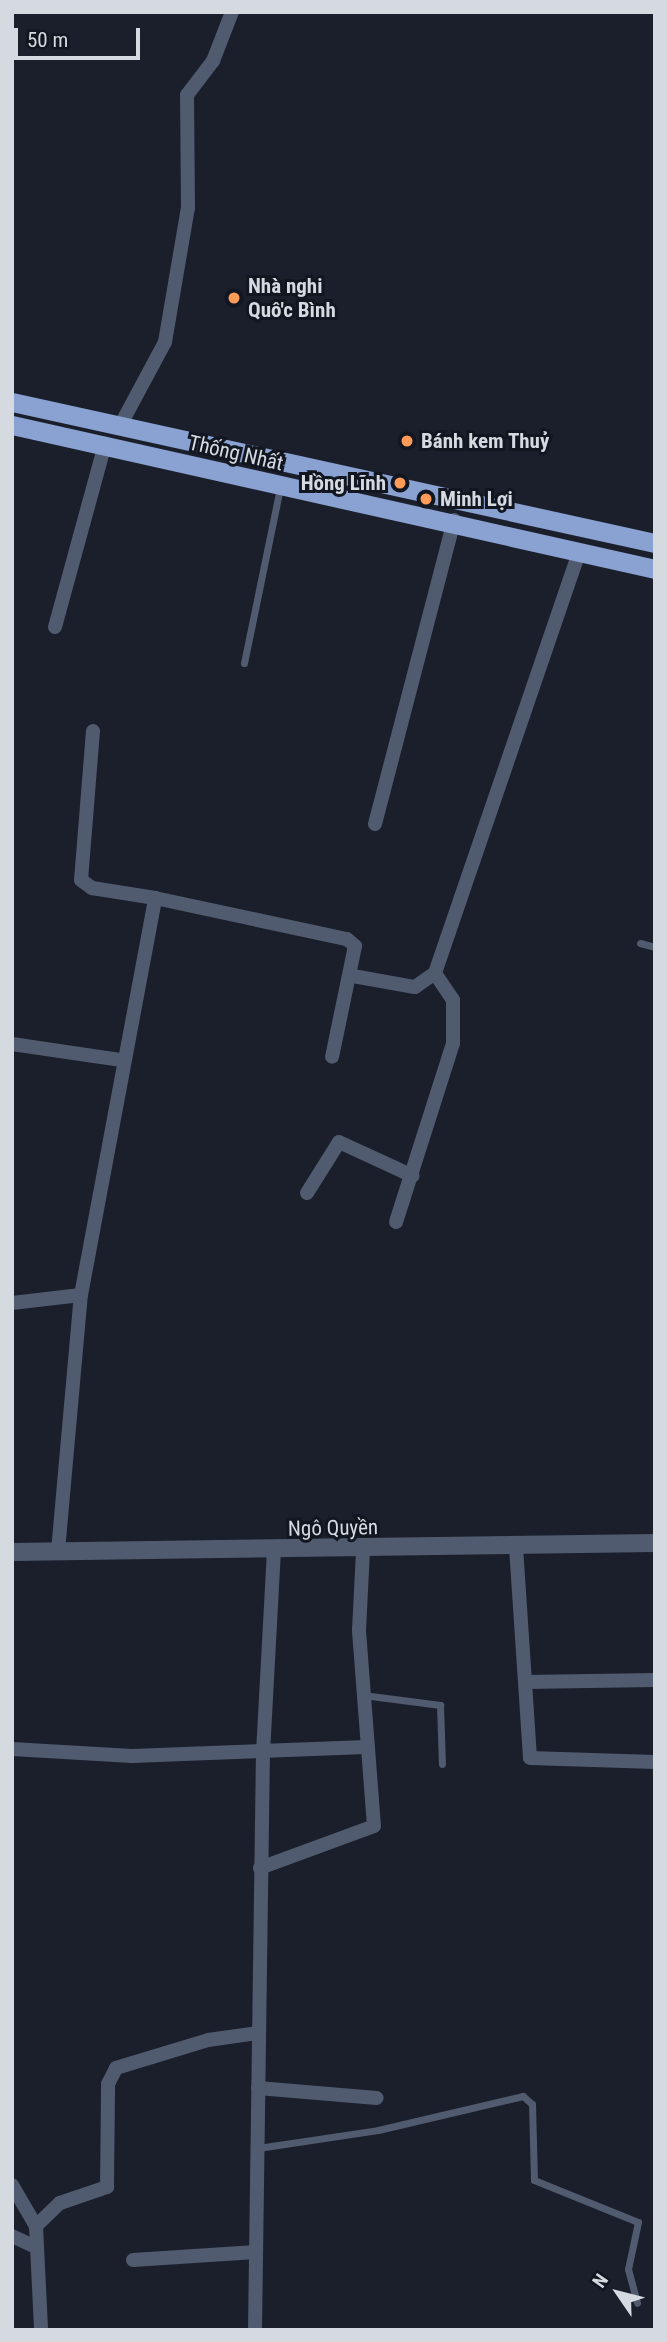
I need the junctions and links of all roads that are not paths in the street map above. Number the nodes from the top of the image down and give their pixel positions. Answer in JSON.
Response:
{"nodes":[{"id":1,"x":232,"y":12,"type":"edge"},
{"id":2,"x":12,"y":402,"type":"edge"},
{"id":3,"x":12,"y":425,"type":"edge"},
{"id":4,"x":120,"y":426,"type":"junction"},
{"id":5,"x":143,"y":431,"type":"junction"},
{"id":6,"x":105,"y":444,"type":"junction"},
{"id":7,"x":137,"y":452,"type":"junction"},
{"id":8,"x":281,"y":486,"type":"junction"},
{"id":9,"x":454,"y":520,"type":"junction"},
{"id":10,"x":649,"y":542,"type":"edge"},
{"id":11,"x":579,"y":553,"type":"junction"},
{"id":12,"x":647,"y":567,"type":"edge"},
{"id":13,"x":55,"y":627,"type":"dead end"},
{"id":14,"x":244,"y":663,"type":"dead end"},
{"id":15,"x":93,"y":731,"type":"dead end"},
{"id":16,"x":375,"y":824,"type":"dead end"},
{"id":17,"x":155,"y":898,"type":"junction"},
{"id":18,"x":640,"y":943,"type":"dead end"},
{"id":19,"x":655,"y":947,"type":"edge"},
{"id":20,"x":435,"y":973,"type":"junction"},
{"id":21,"x":353,"y":976,"type":"junction"},
{"id":22,"x":12,"y":1044,"type":"edge"},
{"id":23,"x":332,"y":1057,"type":"dead end"},
{"id":24,"x":120,"y":1060,"type":"junction"},
{"id":25,"x":413,"y":1176,"type":"junction"},
{"id":26,"x":307,"y":1193,"type":"dead end"},
{"id":27,"x":396,"y":1222,"type":"dead end"},
{"id":28,"x":81,"y":1295,"type":"junction"},
{"id":29,"x":12,"y":1303,"type":"edge"},
{"id":30,"x":655,"y":1543,"type":"edge"},
{"id":31,"x":516,"y":1547,"type":"junction"},
{"id":32,"x":363,"y":1550,"type":"junction"},
{"id":33,"x":58,"y":1551,"type":"junction"},
{"id":34,"x":274,"y":1551,"type":"junction"},
{"id":35,"x":12,"y":1552,"type":"edge"},
{"id":36,"x":655,"y":1681,"type":"edge"},
{"id":37,"x":525,"y":1682,"type":"junction"},
{"id":38,"x":363,"y":1695,"type":"junction"},
{"id":39,"x":366,"y":1747,"type":"junction"},
{"id":40,"x":12,"y":1749,"type":"edge"},
{"id":41,"x":263,"y":1754,"type":"junction"},
{"id":42,"x":655,"y":1762,"type":"edge"},
{"id":43,"x":442,"y":1764,"type":"dead end"},
{"id":44,"x":260,"y":1868,"type":"junction"},
{"id":45,"x":258,"y":2033,"type":"junction"},
{"id":46,"x":258,"y":2088,"type":"junction"},
{"id":47,"x":377,"y":2098,"type":"dead end"},
{"id":48,"x":258,"y":2148,"type":"junction"},
{"id":49,"x":12,"y":2185,"type":"edge"},
{"id":50,"x":36,"y":2226,"type":"junction"},
{"id":51,"x":12,"y":2236,"type":"edge"},
{"id":52,"x":36,"y":2247,"type":"junction"},
{"id":53,"x":256,"y":2252,"type":"junction"},
{"id":54,"x":134,"y":2260,"type":"dead end"},
{"id":55,"x":637,"y":2303,"type":"dead end"},
{"id":56,"x":41,"y":2330,"type":"edge"},
{"id":57,"x":254,"y":2330,"type":"edge"}],
"edges":[{"from":1,"to":4,"type":"street"},
{"from":2,"to":4,"type":"highway","name":"Thống Nhất"},
{"from":3,"to":6,"type":"highway","name":"Thống Nhất"},
{"from":4,"to":5,"type":"highway","name":"Thống Nhất"},
{"from":5,"to":7,"type":"highway"},
{"from":5,"to":10,"type":"highway","name":"Thống Nhất"},
{"from":6,"to":7,"type":"highway","name":"Thống Nhất"},
{"from":6,"to":13,"type":"street"},
{"from":7,"to":8,"type":"highway","name":"Thống Nhất"},
{"from":8,"to":9,"type":"highway","name":"Thống Nhất"},
{"from":8,"to":14,"type":"lane"},
{"from":9,"to":11,"type":"highway","name":"Thống Nhất"},
{"from":9,"to":16,"type":"street"},
{"from":10,"to":12,"type":"highway"},
{"from":11,"to":12,"type":"highway","name":"Thống Nhất"},
{"from":11,"to":20,"type":"street"},
{"from":15,"to":17,"type":"street"},
{"from":17,"to":21,"type":"street"},
{"from":17,"to":24,"type":"street"},
{"from":18,"to":19,"type":"lane"},
{"from":20,"to":21,"type":"street"},
{"from":20,"to":25,"type":"street"},
{"from":21,"to":23,"type":"street"},
{"from":22,"to":24,"type":"street"},
{"from":24,"to":28,"type":"street"},
{"from":25,"to":26,"type":"street"},
{"from":25,"to":27,"type":"street"},
{"from":28,"to":29,"type":"street"},
{"from":28,"to":33,"type":"street"},
{"from":30,"to":31,"type":"street","name":"Ngô Quyền"},
{"from":31,"to":32,"type":"street","name":"Ngô Quyền"},
{"from":31,"to":37,"type":"street"},
{"from":32,"to":34,"type":"street","name":"Ngô Quyền"},
{"from":32,"to":38,"type":"street"},
{"from":33,"to":34,"type":"street","name":"Ngô Quyền"},
{"from":33,"to":35,"type":"street","name":"Ngô Quyền"},
{"from":34,"to":41,"type":"street"},
{"from":36,"to":37,"type":"street"},
{"from":37,"to":42,"type":"street"},
{"from":38,"to":39,"type":"street"},
{"from":38,"to":43,"type":"lane"},
{"from":39,"to":41,"type":"street"},
{"from":39,"to":44,"type":"street"},
{"from":40,"to":41,"type":"street"},
{"from":41,"to":44,"type":"street"},
{"from":44,"to":45,"type":"street"},
{"from":45,"to":46,"type":"street"},
{"from":45,"to":50,"type":"street"},
{"from":46,"to":47,"type":"street"},
{"from":46,"to":48,"type":"street"},
{"from":48,"to":53,"type":"street"},
{"from":48,"to":55,"type":"lane"},
{"from":49,"to":50,"type":"street"},
{"from":50,"to":52,"type":"street"},
{"from":51,"to":52,"type":"street"},
{"from":52,"to":56,"type":"street"},
{"from":53,"to":54,"type":"street"},
{"from":53,"to":57,"type":"street"}]}
